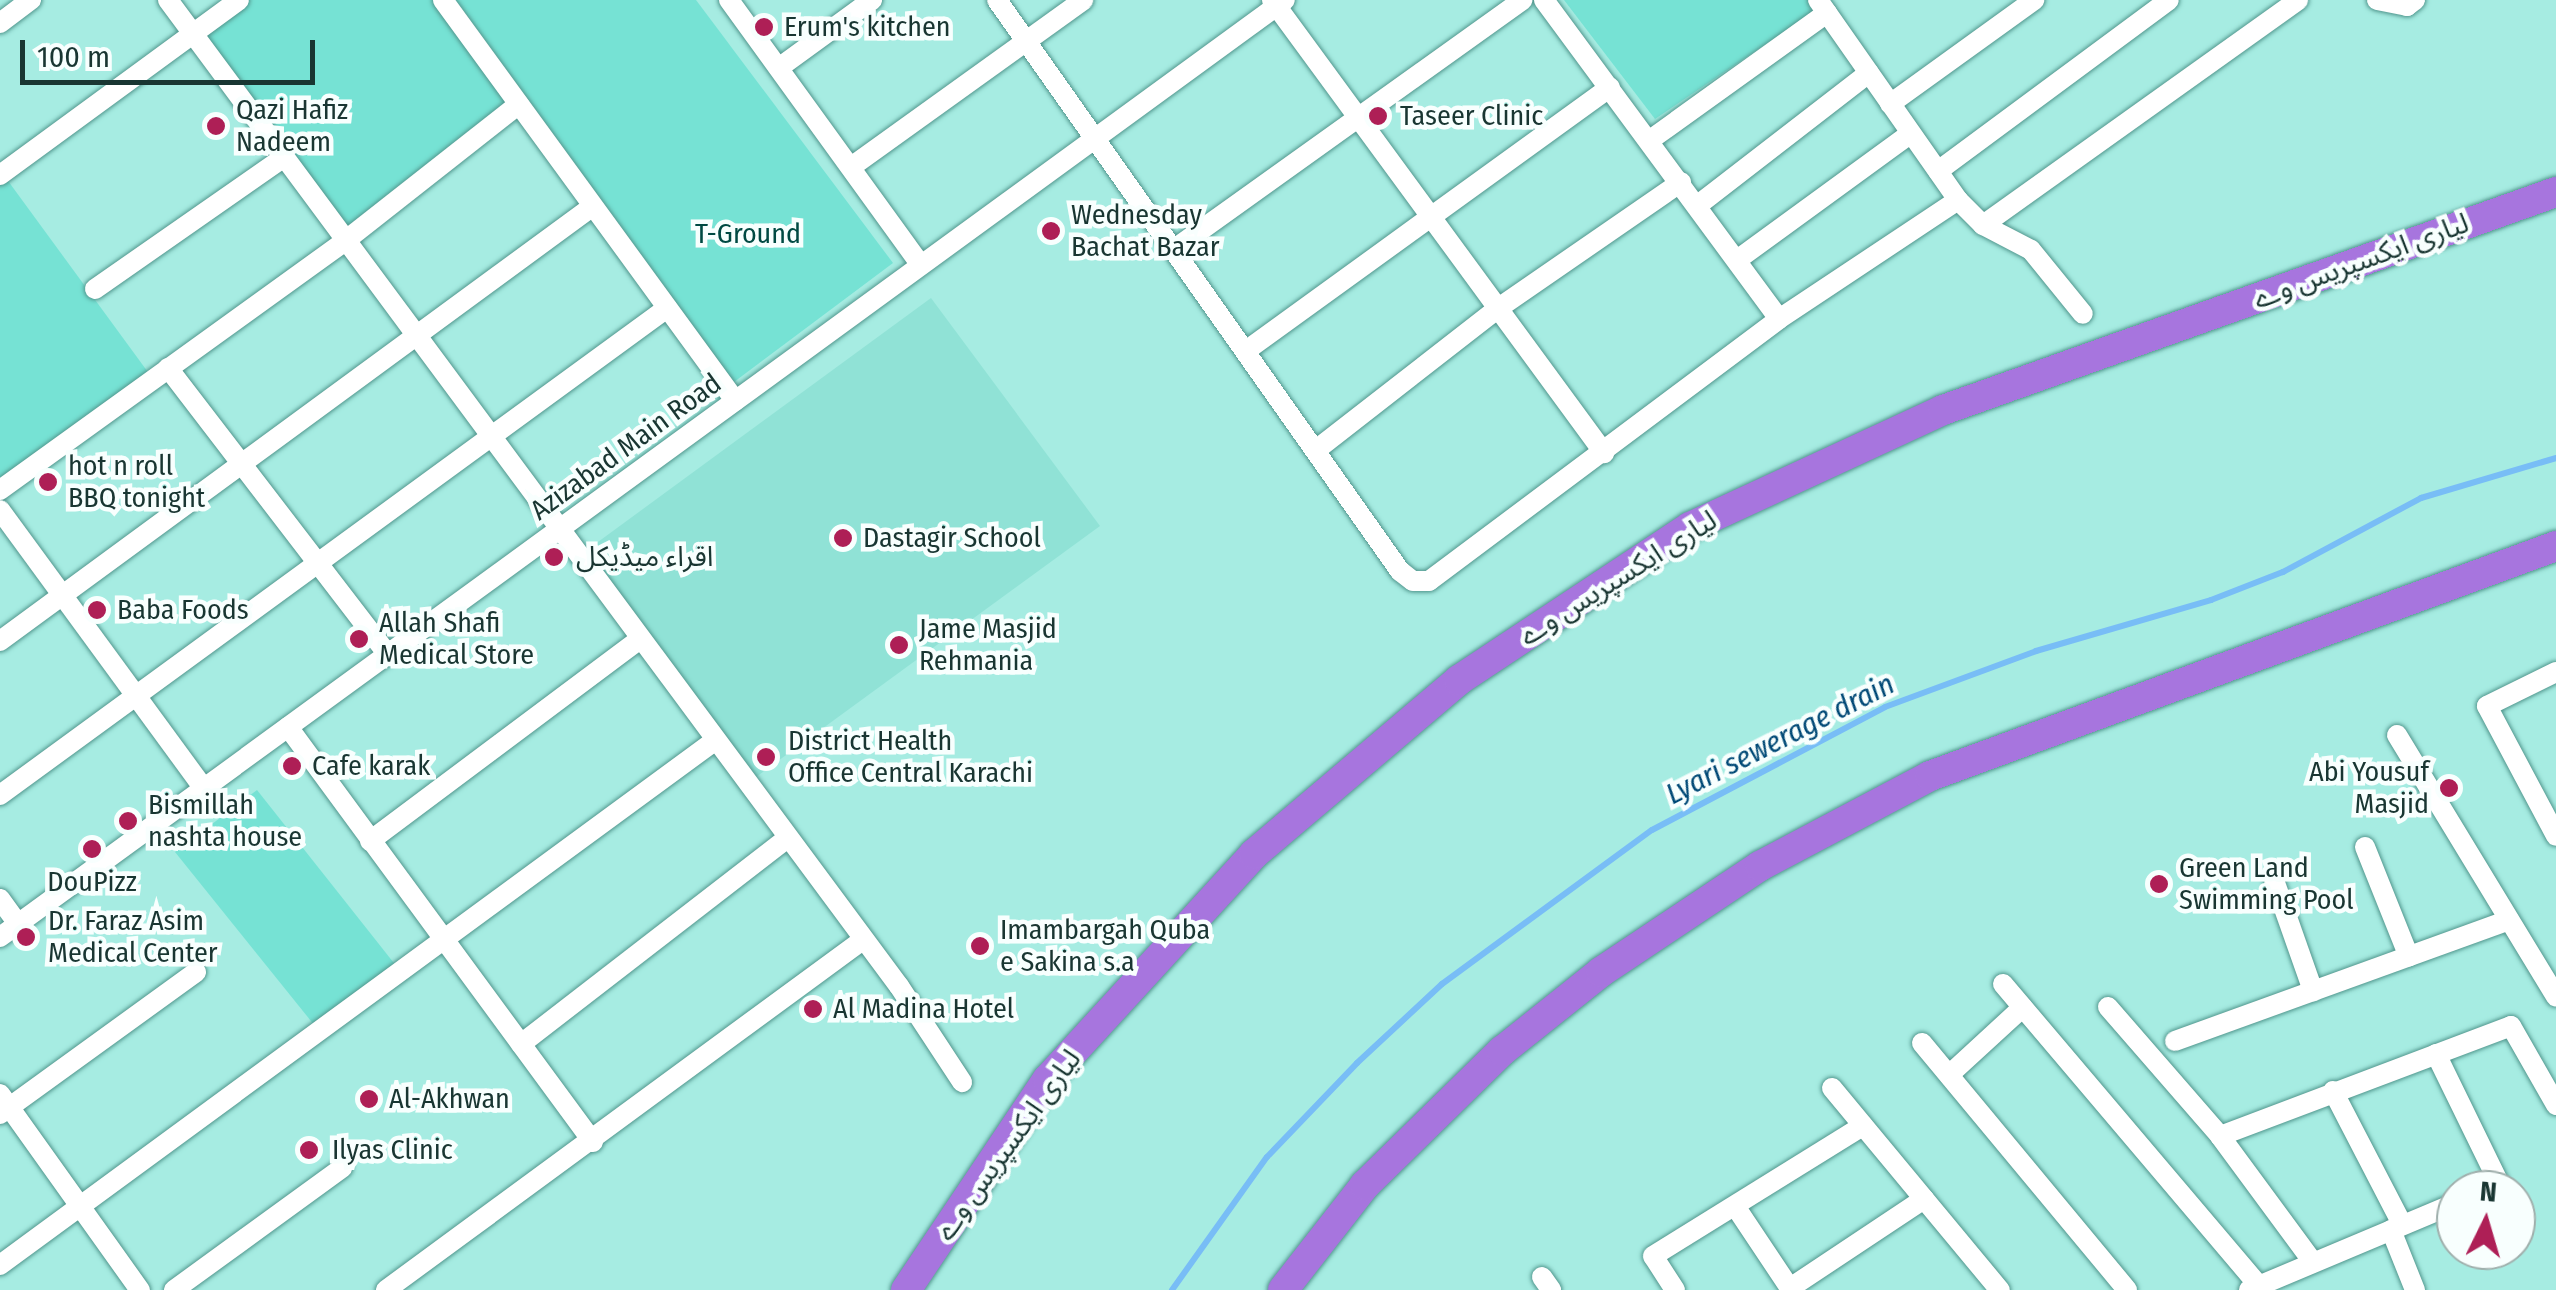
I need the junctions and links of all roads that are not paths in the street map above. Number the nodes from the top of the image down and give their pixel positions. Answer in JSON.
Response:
{"nodes":[{"id":1,"x":31,"y":0,"type":"edge"},
{"id":2,"x":168,"y":0,"type":"edge"},
{"id":3,"x":239,"y":0,"type":"edge"},
{"id":4,"x":444,"y":0,"type":"edge"},
{"id":5,"x":729,"y":0,"type":"edge"},
{"id":6,"x":872,"y":0,"type":"edge"},
{"id":7,"x":997,"y":0,"type":"edge"},
{"id":8,"x":1084,"y":0,"type":"edge"},
{"id":9,"x":1522,"y":0,"type":"edge"},
{"id":10,"x":1544,"y":0,"type":"edge"},
{"id":11,"x":2034,"y":0,"type":"edge"},
{"id":12,"x":2169,"y":0,"type":"edge"},
{"id":13,"x":2298,"y":0,"type":"edge"},
{"id":14,"x":2377,"y":0,"type":"edge"},
{"id":15,"x":2414,"y":0,"type":"edge"},
{"id":16,"x":1277,"y":2,"type":"edge"},
{"id":17,"x":1822,"y":7,"type":"edge"},
{"id":18,"x":0,"y":23,"type":"edge"},
{"id":19,"x":193,"y":34,"type":"junction"},
{"id":20,"x":1028,"y":42,"type":"junction"},
{"id":21,"x":780,"y":67,"type":"junction"},
{"id":22,"x":1869,"y":74,"type":"junction"},
{"id":23,"x":1610,"y":87,"type":"junction"},
{"id":24,"x":519,"y":104,"type":"junction"},
{"id":25,"x":1890,"y":104,"type":"junction"},
{"id":26,"x":1361,"y":119,"type":"junction"},
{"id":27,"x":1911,"y":134,"type":"junction"},
{"id":28,"x":1098,"y":136,"type":"junction"},
{"id":29,"x":1650,"y":140,"type":"junction"},
{"id":30,"x":284,"y":157,"type":"junction"},
{"id":31,"x":3,"y":167,"type":"edge"},
{"id":32,"x":851,"y":167,"type":"junction"},
{"id":33,"x":1938,"y":171,"type":"junction"},
{"id":34,"x":1681,"y":182,"type":"junction"},
{"id":35,"x":2556,"y":192,"type":"edge"},
{"id":36,"x":1958,"y":200,"type":"junction"},
{"id":37,"x":1698,"y":205,"type":"junction"},
{"id":38,"x":593,"y":206,"type":"junction"},
{"id":39,"x":1434,"y":214,"type":"junction"},
{"id":40,"x":1983,"y":225,"type":"junction"},
{"id":41,"x":345,"y":240,"type":"junction"},
{"id":42,"x":1176,"y":248,"type":"junction"},
{"id":43,"x":1737,"y":260,"type":"junction"},
{"id":44,"x":921,"y":265,"type":"junction"},
{"id":45,"x":95,"y":289,"type":"dead end"},
{"id":46,"x":1500,"y":307,"type":"junction"},
{"id":47,"x":667,"y":308,"type":"junction"},
{"id":48,"x":2083,"y":314,"type":"dead end"},
{"id":49,"x":1778,"y":319,"type":"junction"},
{"id":50,"x":416,"y":336,"type":"junction"},
{"id":51,"x":1246,"y":350,"type":"junction"},
{"id":52,"x":168,"y":368,"type":"junction"},
{"id":53,"x":735,"y":401,"type":"junction"},
{"id":54,"x":490,"y":437,"type":"junction"},
{"id":55,"x":1316,"y":450,"type":"junction"},
{"id":56,"x":1604,"y":453,"type":"junction"},
{"id":57,"x":242,"y":464,"type":"junction"},
{"id":58,"x":0,"y":490,"type":"edge"},
{"id":59,"x":0,"y":510,"type":"edge"},
{"id":60,"x":558,"y":530,"type":"junction"},
{"id":61,"x":2556,"y":546,"type":"edge"},
{"id":62,"x":318,"y":563,"type":"junction"},
{"id":63,"x":62,"y":596,"type":"junction"},
{"id":64,"x":638,"y":640,"type":"junction"},
{"id":65,"x":0,"y":641,"type":"edge"},
{"id":66,"x":388,"y":654,"type":"junction"},
{"id":67,"x":2556,"y":672,"type":"edge"},
{"id":68,"x":136,"y":696,"type":"junction"},
{"id":69,"x":288,"y":727,"type":"junction"},
{"id":70,"x":2398,"y":735,"type":"dead end"},
{"id":71,"x":713,"y":742,"type":"junction"},
{"id":72,"x":204,"y":789,"type":"junction"},
{"id":73,"x":0,"y":796,"type":"edge"},
{"id":74,"x":2556,"y":836,"type":"edge"},
{"id":75,"x":785,"y":840,"type":"junction"},
{"id":76,"x":370,"y":841,"type":"junction"},
{"id":77,"x":2365,"y":846,"type":"dead end"},
{"id":78,"x":2274,"y":880,"type":"dead end"},
{"id":79,"x":0,"y":900,"type":"edge"},
{"id":80,"x":2509,"y":920,"type":"junction"},
{"id":81,"x":18,"y":924,"type":"junction"},
{"id":82,"x":0,"y":938,"type":"edge"},
{"id":83,"x":444,"y":939,"type":"junction"},
{"id":84,"x":860,"y":942,"type":"junction"},
{"id":85,"x":2409,"y":957,"type":"junction"},
{"id":86,"x":196,"y":972,"type":"dead end"},
{"id":87,"x":2003,"y":984,"type":"dead end"},
{"id":88,"x":2313,"y":991,"type":"junction"},
{"id":89,"x":2556,"y":996,"type":"edge"},
{"id":90,"x":2023,"y":1007,"type":"junction"},
{"id":91,"x":2108,"y":1007,"type":"dead end"},
{"id":92,"x":2175,"y":1041,"type":"dead end"},
{"id":93,"x":1922,"y":1043,"type":"dead end"},
{"id":94,"x":521,"y":1044,"type":"junction"},
{"id":95,"x":2436,"y":1054,"type":"junction"},
{"id":96,"x":1949,"y":1076,"type":"junction"},
{"id":97,"x":962,"y":1082,"type":"dead end"},
{"id":98,"x":1832,"y":1088,"type":"dead end"},
{"id":99,"x":2333,"y":1091,"type":"junction"},
{"id":100,"x":3,"y":1105,"type":"edge"},
{"id":101,"x":2556,"y":1106,"type":"edge"},
{"id":102,"x":1863,"y":1126,"type":"junction"},
{"id":103,"x":2220,"y":1136,"type":"junction"},
{"id":104,"x":593,"y":1142,"type":"junction"},
{"id":105,"x":342,"y":1168,"type":"dead end"},
{"id":106,"x":2493,"y":1170,"type":"edge"},
{"id":107,"x":1924,"y":1199,"type":"junction"},
{"id":108,"x":1735,"y":1206,"type":"junction"},
{"id":109,"x":79,"y":1207,"type":"junction"},
{"id":110,"x":2436,"y":1210,"type":"edge"},
{"id":111,"x":2396,"y":1227,"type":"junction"},
{"id":112,"x":2313,"y":1262,"type":"junction"},
{"id":113,"x":0,"y":1265,"type":"edge"},
{"id":114,"x":1990,"y":1287,"type":"edge"},
{"id":115,"x":2254,"y":1288,"type":"edge"},
{"id":116,"x":1791,"y":1289,"type":"edge"},
{"id":117,"x":140,"y":1290,"type":"edge"},
{"id":118,"x":174,"y":1290,"type":"edge"},
{"id":119,"x":386,"y":1290,"type":"edge"},
{"id":120,"x":906,"y":1290,"type":"edge"},
{"id":121,"x":1283,"y":1290,"type":"edge"},
{"id":122,"x":1675,"y":1290,"type":"edge"},
{"id":123,"x":2127,"y":1290,"type":"edge"},
{"id":124,"x":2415,"y":1290,"type":"edge"}],
"edges":[{"from":1,"to":18,"type":"street"},
{"from":2,"to":19,"type":"street"},
{"from":3,"to":19,"type":"street"},
{"from":4,"to":24,"type":"street"},
{"from":5,"to":21,"type":"street"},
{"from":6,"to":21,"type":"street"},
{"from":7,"to":20,"type":"street"},
{"from":8,"to":20,"type":"street"},
{"from":9,"to":26,"type":"street"},
{"from":10,"to":23,"type":"street"},
{"from":11,"to":25,"type":"street"},
{"from":12,"to":33,"type":"street"},
{"from":13,"to":40,"type":"street"},
{"from":14,"to":15,"type":"street"},
{"from":16,"to":26,"type":"street"},
{"from":16,"to":28,"type":"street","name":"Azizabad Main Road"},
{"from":17,"to":22,"type":"street"},
{"from":17,"to":29,"type":"street"},
{"from":19,"to":30,"type":"street"},
{"from":19,"to":31,"type":"street"},
{"from":20,"to":28,"type":"street"},
{"from":20,"to":32,"type":"street"},
{"from":21,"to":32,"type":"street"},
{"from":22,"to":25,"type":"street"},
{"from":22,"to":37,"type":"street"},
{"from":23,"to":29,"type":"street"},
{"from":23,"to":39,"type":"street"},
{"from":24,"to":38,"type":"street"},
{"from":24,"to":41,"type":"street"},
{"from":25,"to":27,"type":"street"},
{"from":26,"to":39,"type":"street"},
{"from":26,"to":42,"type":"street"},
{"from":27,"to":33,"type":"street"},
{"from":27,"to":43,"type":"street"},
{"from":28,"to":42,"type":"street"},
{"from":28,"to":44,"type":"street","name":"Azizabad Main Road"},
{"from":29,"to":34,"type":"street"},
{"from":30,"to":41,"type":"street"},
{"from":30,"to":45,"type":"street"},
{"from":32,"to":44,"type":"street"},
{"from":33,"to":36,"type":"street"},
{"from":34,"to":37,"type":"street"},
{"from":34,"to":46,"type":"street"},
{"from":35,"to":120,"type":"highway","name":"لیاری ایکسپریس وے"},
{"from":36,"to":40,"type":"street"},
{"from":36,"to":49,"type":"street"},
{"from":37,"to":43,"type":"street"},
{"from":38,"to":47,"type":"street"},
{"from":38,"to":50,"type":"street"},
{"from":39,"to":46,"type":"street"},
{"from":39,"to":51,"type":"street"},
{"from":40,"to":48,"type":"street"},
{"from":41,"to":50,"type":"street"},
{"from":41,"to":52,"type":"street"},
{"from":42,"to":51,"type":"street"},
{"from":43,"to":49,"type":"street"},
{"from":44,"to":53,"type":"street","name":"Azizabad Main Road"},
{"from":46,"to":55,"type":"street"},
{"from":46,"to":56,"type":"street"},
{"from":47,"to":53,"type":"street"},
{"from":47,"to":54,"type":"street"},
{"from":49,"to":56,"type":"street"},
{"from":50,"to":54,"type":"street"},
{"from":50,"to":57,"type":"street"},
{"from":51,"to":55,"type":"street"},
{"from":52,"to":57,"type":"street"},
{"from":52,"to":58,"type":"street"},
{"from":53,"to":60,"type":"street","name":"Azizabad Main Road"},
{"from":54,"to":60,"type":"street"},
{"from":54,"to":62,"type":"street"},
{"from":55,"to":56,"type":"street"},
{"from":57,"to":62,"type":"street"},
{"from":57,"to":63,"type":"street"},
{"from":59,"to":63,"type":"street"},
{"from":60,"to":64,"type":"street"},
{"from":60,"to":66,"type":"street","name":"Azizabad Main Road"},
{"from":61,"to":121,"type":"highway"},
{"from":62,"to":66,"type":"street"},
{"from":62,"to":68,"type":"street"},
{"from":63,"to":65,"type":"street"},
{"from":63,"to":68,"type":"street"},
{"from":64,"to":71,"type":"street"},
{"from":64,"to":76,"type":"street"},
{"from":66,"to":69,"type":"street","name":"Azizabad Main Road"},
{"from":67,"to":74,"type":"street"},
{"from":68,"to":72,"type":"street"},
{"from":68,"to":73,"type":"street"},
{"from":69,"to":72,"type":"street","name":"Azizabad Main Road"},
{"from":69,"to":76,"type":"street"},
{"from":70,"to":80,"type":"street"},
{"from":71,"to":75,"type":"street"},
{"from":71,"to":83,"type":"street"},
{"from":72,"to":81,"type":"street","name":"Azizabad Main Road"},
{"from":75,"to":84,"type":"street"},
{"from":75,"to":94,"type":"street"},
{"from":76,"to":83,"type":"street"},
{"from":77,"to":85,"type":"street"},
{"from":78,"to":88,"type":"street"},
{"from":79,"to":81,"type":"street"},
{"from":80,"to":85,"type":"street"},
{"from":80,"to":89,"type":"street"},
{"from":81,"to":82,"type":"street","name":"Azizabad Main Road"},
{"from":83,"to":94,"type":"street"},
{"from":83,"to":109,"type":"street"},
{"from":84,"to":97,"type":"street"},
{"from":84,"to":104,"type":"street"},
{"from":85,"to":88,"type":"street"},
{"from":86,"to":100,"type":"street"},
{"from":87,"to":90,"type":"street"},
{"from":88,"to":92,"type":"street"},
{"from":90,"to":96,"type":"street"},
{"from":90,"to":115,"type":"street"},
{"from":91,"to":103,"type":"street"},
{"from":93,"to":96,"type":"street"},
{"from":94,"to":104,"type":"street"},
{"from":95,"to":99,"type":"street"},
{"from":95,"to":101,"type":"street"},
{"from":95,"to":106,"type":"street"},
{"from":96,"to":123,"type":"street"},
{"from":98,"to":102,"type":"street"},
{"from":99,"to":103,"type":"street"},
{"from":99,"to":111,"type":"street"},
{"from":100,"to":109,"type":"street"},
{"from":102,"to":107,"type":"street"},
{"from":102,"to":108,"type":"street"},
{"from":103,"to":112,"type":"street"},
{"from":104,"to":119,"type":"street"},
{"from":105,"to":118,"type":"street"},
{"from":107,"to":114,"type":"street"},
{"from":107,"to":116,"type":"street"},
{"from":108,"to":116,"type":"street"},
{"from":108,"to":122,"type":"street"},
{"from":109,"to":113,"type":"street"},
{"from":109,"to":117,"type":"street"},
{"from":110,"to":111,"type":"street"},
{"from":111,"to":112,"type":"street"},
{"from":111,"to":124,"type":"street"},
{"from":112,"to":115,"type":"street"}]}
